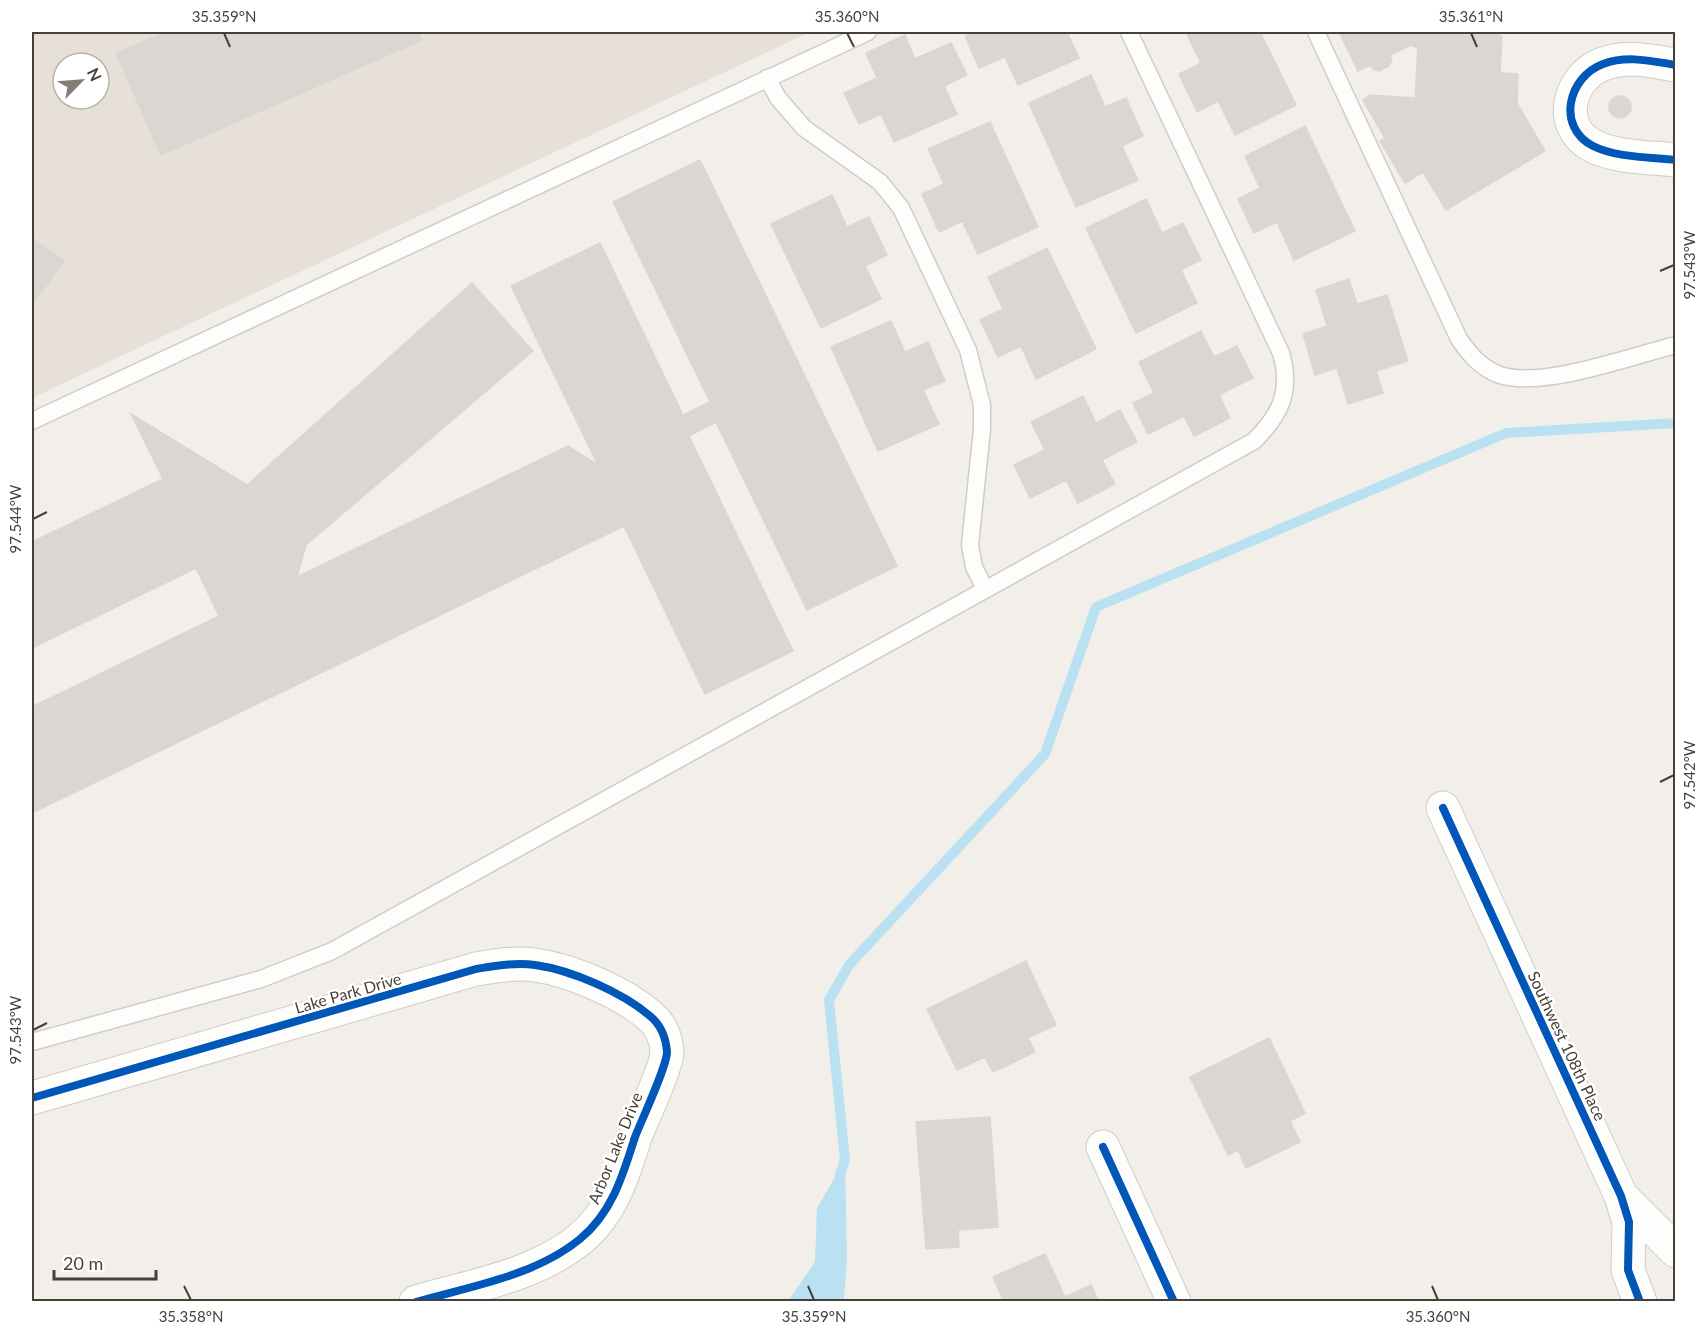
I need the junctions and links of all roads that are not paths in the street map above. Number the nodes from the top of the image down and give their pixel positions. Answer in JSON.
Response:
{"nodes":[{"id":1,"x":868,"y":32,"type":"edge"},
{"id":2,"x":1129,"y":32,"type":"edge"},
{"id":3,"x":1316,"y":32,"type":"edge"},
{"id":4,"x":1658,"y":52,"type":"edge"},
{"id":5,"x":767,"y":78,"type":"junction"},
{"id":6,"x":1676,"y":160,"type":"edge"},
{"id":7,"x":1676,"y":345,"type":"edge"},
{"id":8,"x":32,"y":421,"type":"edge"},
{"id":9,"x":985,"y":588,"type":"junction"},
{"id":10,"x":1443,"y":808,"type":"dead end"},
{"id":11,"x":660,"y":1029,"type":"joint"},
{"id":12,"x":32,"y":1042,"type":"edge"},
{"id":13,"x":32,"y":1098,"type":"edge"},
{"id":14,"x":1103,"y":1147,"type":"dead end"},
{"id":15,"x":1621,"y":1196,"type":"junction"},
{"id":16,"x":1676,"y":1251,"type":"edge"},
{"id":17,"x":416,"y":1302,"type":"edge"},
{"id":18,"x":1174,"y":1302,"type":"edge"},
{"id":19,"x":1640,"y":1302,"type":"edge"}],
"edges":[{"from":1,"to":5,"type":"lane"},
{"from":2,"to":9,"type":"lane"},
{"from":3,"to":7,"type":"lane"},
{"from":4,"to":6,"type":"street"},
{"from":5,"to":8,"type":"lane"},
{"from":5,"to":9,"type":"lane"},
{"from":9,"to":12,"type":"lane"},
{"from":10,"to":15,"type":"street","name":"Southwest 108th Place"},
{"from":11,"to":13,"type":"street","name":"Lake Park Drive"},
{"from":11,"to":17,"type":"street","name":"Arbor Lake Drive"},
{"from":14,"to":18,"type":"street"},
{"from":15,"to":16,"type":"street","name":"Southwest 108th Place"},
{"from":15,"to":19,"type":"street","name":"Southwest 108th Place"}]}
